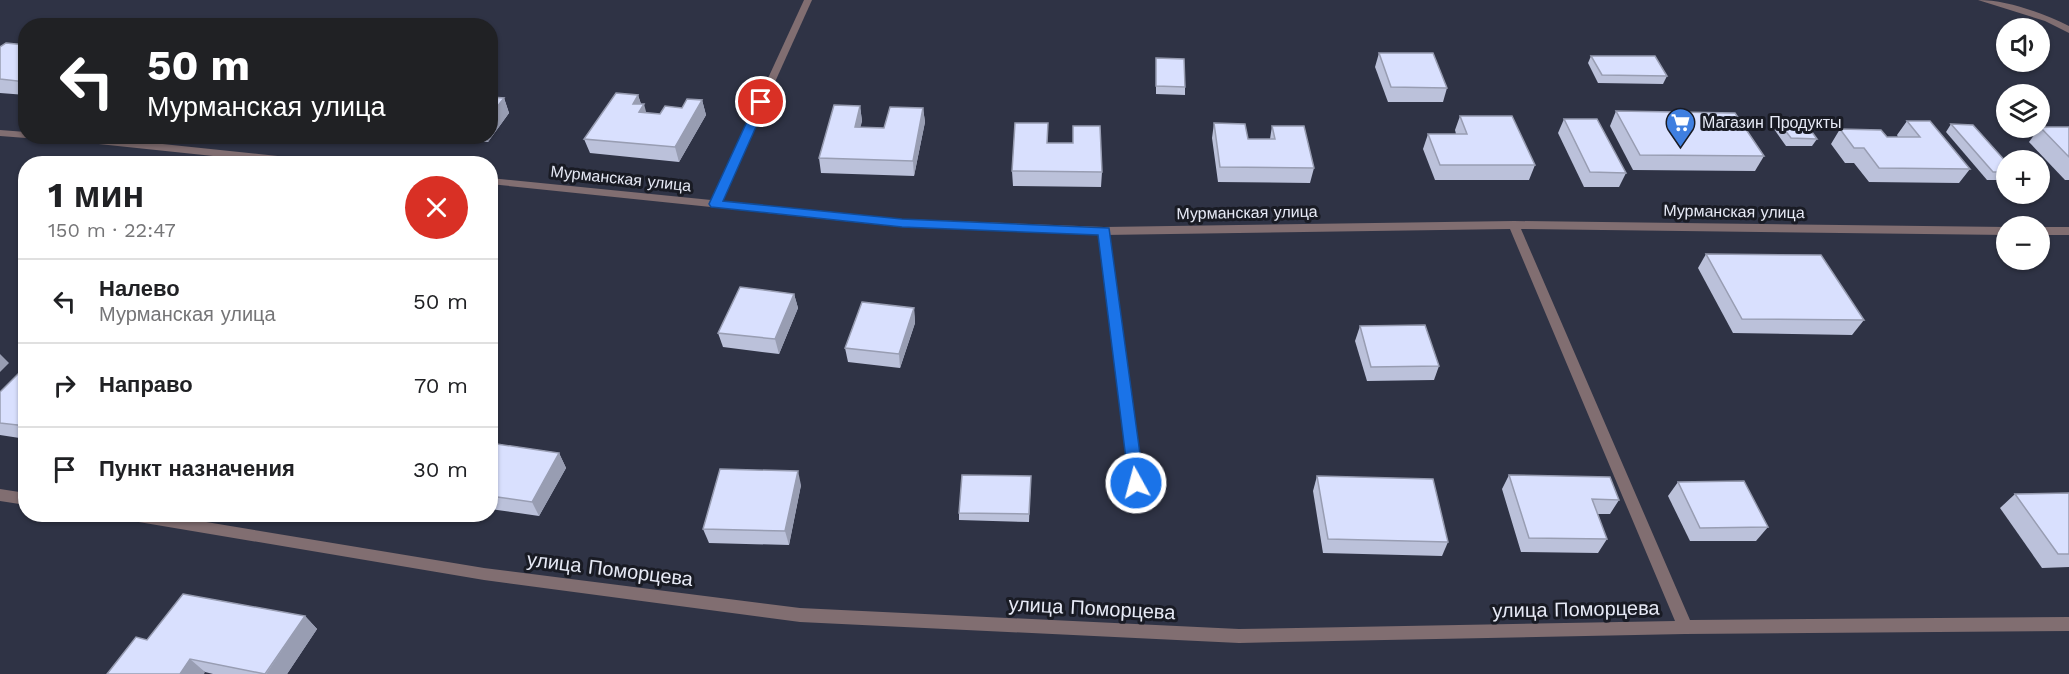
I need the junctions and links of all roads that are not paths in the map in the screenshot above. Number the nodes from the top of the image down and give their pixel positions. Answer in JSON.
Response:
{"nodes":[{"id":1,"x":808,"y":0,"type":"edge"},
{"id":2,"x":1982,"y":0,"type":"edge"},
{"id":3,"x":2069,"y":30,"type":"edge"},
{"id":4,"x":0,"y":133,"type":"edge"},
{"id":5,"x":18,"y":134,"type":"edge"},
{"id":6,"x":129,"y":144,"type":"edge"},
{"id":7,"x":247,"y":156,"type":"edge"},
{"id":8,"x":498,"y":182,"type":"edge"},
{"id":9,"x":715,"y":204,"type":"junction"},
{"id":10,"x":1514,"y":225,"type":"junction"},
{"id":11,"x":1104,"y":231,"type":"junction"},
{"id":12,"x":1996,"y":231,"type":"edge"},
{"id":13,"x":2050,"y":231,"type":"edge"},
{"id":14,"x":2069,"y":231,"type":"edge"},
{"id":15,"x":1136,"y":483,"type":"dead end"},
{"id":16,"x":0,"y":495,"type":"edge"},
{"id":17,"x":18,"y":498,"type":"edge"},
{"id":18,"x":169,"y":522,"type":"edge"},
{"id":19,"x":2069,"y":624,"type":"edge"},
{"id":20,"x":1685,"y":627,"type":"junction"}],
"edges":[{"from":1,"to":9,"type":"street"},
{"from":2,"to":3,"type":"street"},
{"from":4,"to":5,"type":"street"},
{"from":6,"to":7,"type":"street"},
{"from":8,"to":9,"type":"street","name":"Мурманская улица"},
{"from":9,"to":11,"type":"street","name":"Мурманская улица"},
{"from":10,"to":11,"type":"street","name":"Мурманская улица"},
{"from":10,"to":12,"type":"street","name":"Мурманская улица"},
{"from":10,"to":20,"type":"street"},
{"from":11,"to":15,"type":"street"},
{"from":13,"to":14,"type":"street"},
{"from":16,"to":17,"type":"street"},
{"from":18,"to":20,"type":"street","name":"улица Поморцева"},
{"from":19,"to":20,"type":"street","name":"улица Поморцева"}]}
